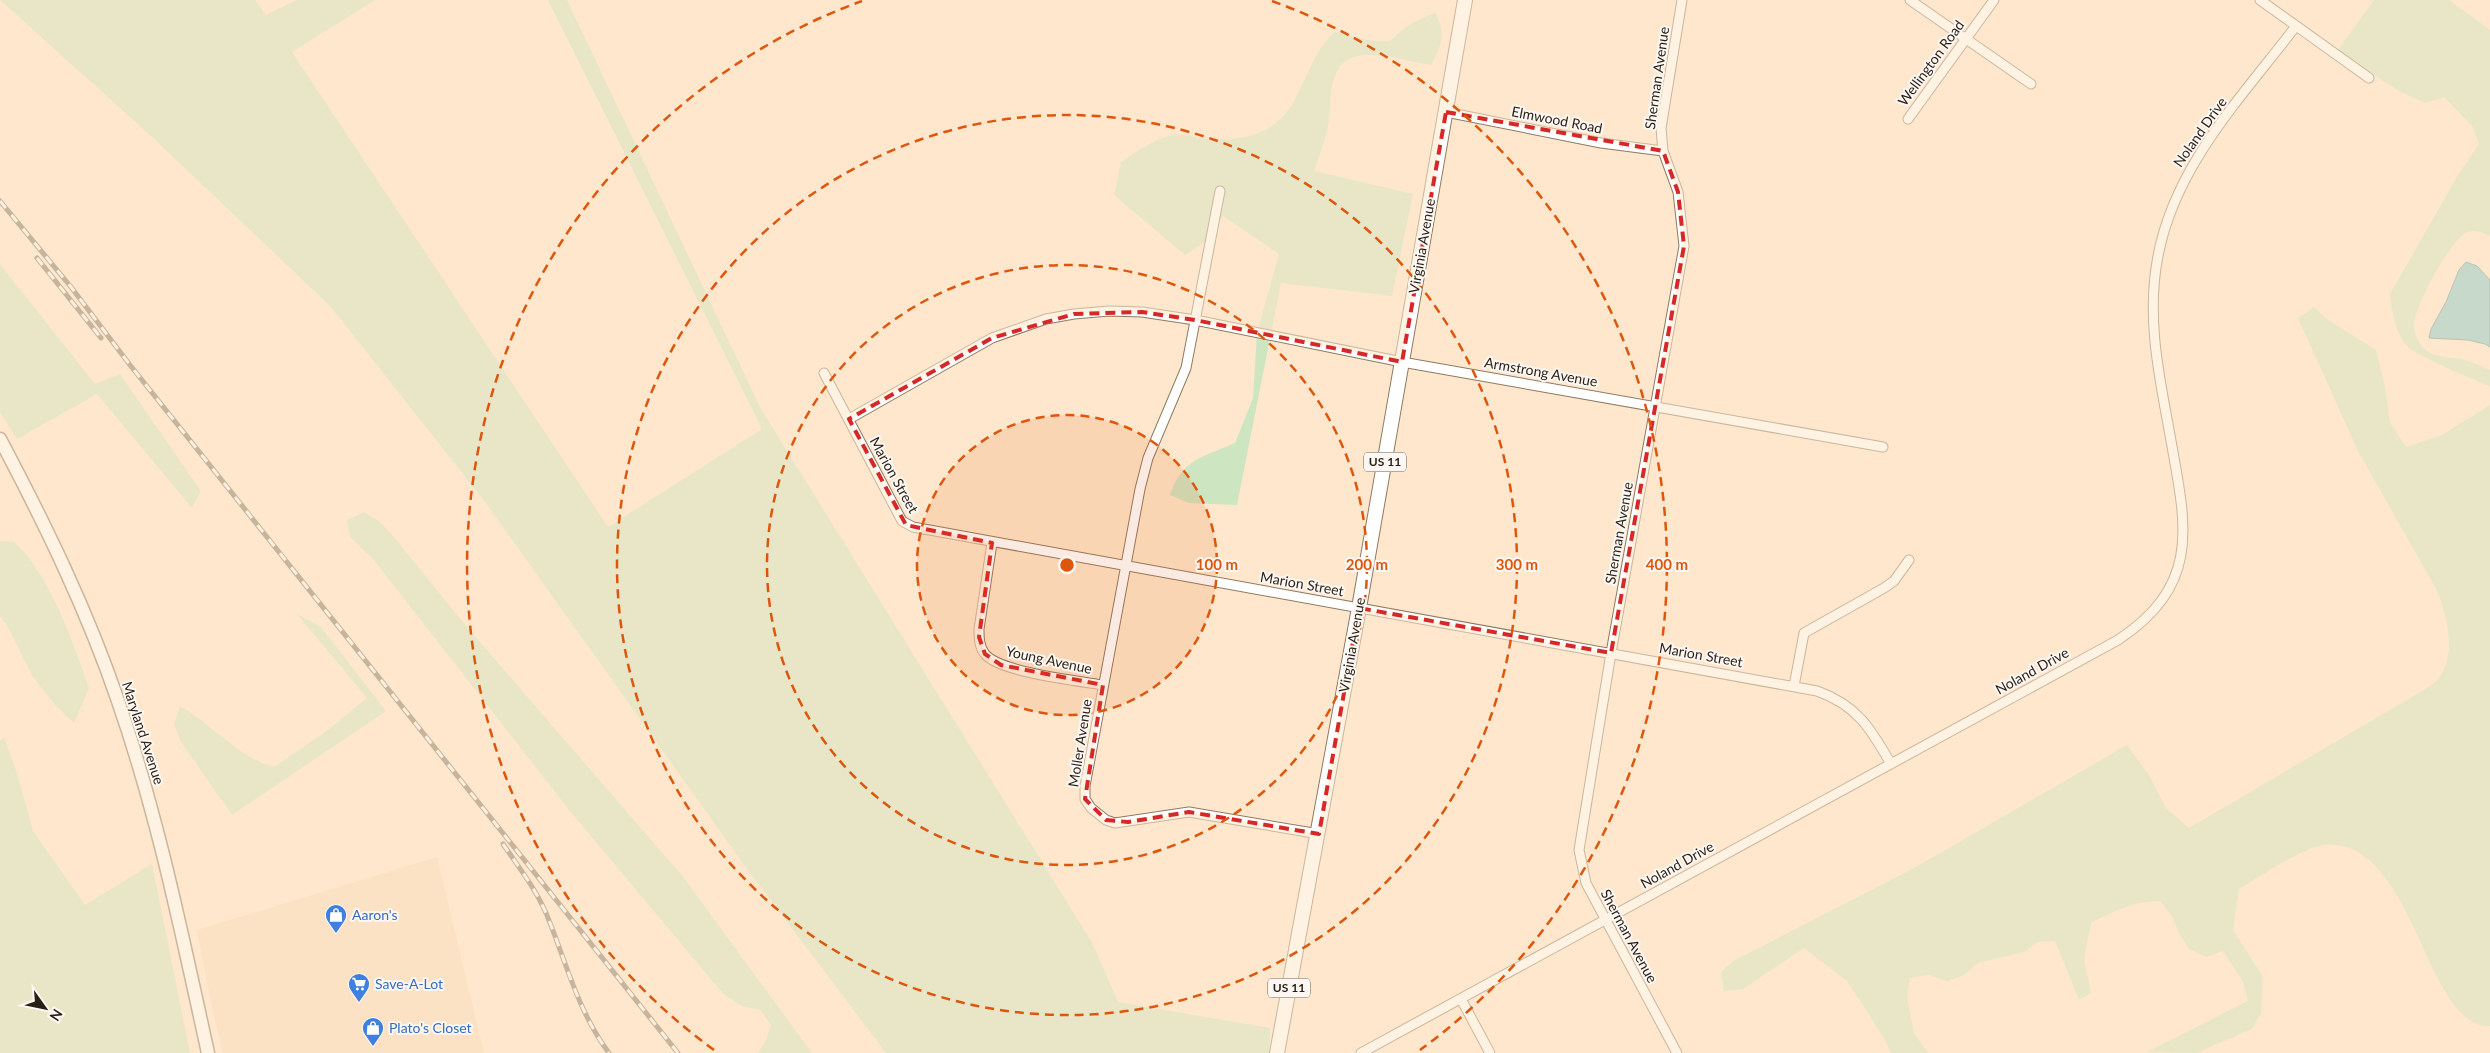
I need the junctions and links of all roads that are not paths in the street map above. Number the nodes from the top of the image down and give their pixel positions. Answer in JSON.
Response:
{"nodes":[{"id":1,"x":1465,"y":0,"type":"edge"},
{"id":2,"x":1682,"y":0,"type":"edge"},
{"id":3,"x":1910,"y":0,"type":"edge"},
{"id":4,"x":1994,"y":0,"type":"edge"},
{"id":5,"x":2260,"y":0,"type":"edge"},
{"id":6,"x":2296,"y":26,"type":"junction"},
{"id":7,"x":1965,"y":39,"type":"junction"},
{"id":8,"x":2369,"y":78,"type":"dead end"},
{"id":9,"x":2031,"y":84,"type":"dead end"},
{"id":10,"x":1446,"y":112,"type":"junction"},
{"id":11,"x":1908,"y":119,"type":"dead end"},
{"id":12,"x":1663,"y":151,"type":"junction"},
{"id":13,"x":1220,"y":191,"type":"dead end"},
{"id":14,"x":1196,"y":320,"type":"junction"},
{"id":15,"x":1402,"y":362,"type":"junction"},
{"id":16,"x":824,"y":373,"type":"dead end"},
{"id":17,"x":1657,"y":405,"type":"junction"},
{"id":18,"x":849,"y":420,"type":"junction"},
{"id":19,"x":0,"y":439,"type":"edge"},
{"id":20,"x":1883,"y":447,"type":"dead end"},
{"id":21,"x":992,"y":543,"type":"junction"},
{"id":22,"x":1909,"y":560,"type":"dead end"},
{"id":23,"x":1125,"y":567,"type":"junction"},
{"id":24,"x":1359,"y":608,"type":"junction"},
{"id":25,"x":1611,"y":653,"type":"junction"},
{"id":26,"x":1103,"y":685,"type":"junction"},
{"id":27,"x":1794,"y":686,"type":"junction"},
{"id":28,"x":1891,"y":764,"type":"junction"},
{"id":29,"x":1319,"y":834,"type":"junction"},
{"id":30,"x":1605,"y":920,"type":"junction"},
{"id":31,"x":1461,"y":999,"type":"junction"},
{"id":32,"x":208,"y":1053,"type":"edge"},
{"id":33,"x":1277,"y":1053,"type":"edge"},
{"id":34,"x":1361,"y":1053,"type":"edge"},
{"id":35,"x":1490,"y":1053,"type":"edge"},
{"id":36,"x":1677,"y":1053,"type":"edge"}],
"edges":[{"from":1,"to":10,"type":"main road","name":"Virginia Avenue","number":"US 11"},
{"from":2,"to":12,"type":"street","name":"Sherman Avenue"},
{"from":3,"to":7,"type":"street"},
{"from":4,"to":7,"type":"street","name":"Wellington Road"},
{"from":5,"to":6,"type":"street"},
{"from":6,"to":8,"type":"street"},
{"from":6,"to":28,"type":"street","name":"Noland Drive"},
{"from":7,"to":9,"type":"street"},
{"from":7,"to":11,"type":"street","name":"Wellington Road"},
{"from":10,"to":12,"type":"street","name":"Elmwood Road"},
{"from":10,"to":15,"type":"main road","name":"Virginia Avenue","number":"US 11"},
{"from":12,"to":17,"type":"street","name":"Sherman Avenue"},
{"from":13,"to":14,"type":"street","name":"Moller Avenue"},
{"from":14,"to":15,"type":"street","name":"Armstrong Avenue"},
{"from":14,"to":18,"type":"street","name":"Armstrong Avenue"},
{"from":14,"to":23,"type":"street","name":"Moller Avenue"},
{"from":15,"to":17,"type":"street","name":"Armstrong Avenue"},
{"from":15,"to":24,"type":"main road","name":"Virginia Avenue","number":"US 11"},
{"from":16,"to":18,"type":"street","name":"Marion Street"},
{"from":17,"to":20,"type":"street","name":"Armstrong Avenue"},
{"from":17,"to":25,"type":"street","name":"Sherman Avenue"},
{"from":18,"to":21,"type":"street","name":"Marion Street"},
{"from":19,"to":32,"type":"main road","name":"Maryland Avenue"},
{"from":21,"to":23,"type":"street","name":"Marion Street"},
{"from":21,"to":26,"type":"street","name":"Young Avenue"},
{"from":22,"to":27,"type":"street"},
{"from":23,"to":24,"type":"street","name":"Marion Street"},
{"from":23,"to":26,"type":"street","name":"Moller Avenue"},
{"from":24,"to":25,"type":"street","name":"Marion Street"},
{"from":24,"to":29,"type":"main road","name":"Virginia Avenue","number":"US 11"},
{"from":25,"to":27,"type":"street","name":"Marion Street"},
{"from":25,"to":30,"type":"street","name":"Sherman Avenue"},
{"from":26,"to":29,"type":"street","name":"Moller Avenue"},
{"from":27,"to":28,"type":"street","name":"Marion Street"},
{"from":28,"to":30,"type":"street","name":"Noland Drive"},
{"from":29,"to":33,"type":"main road","name":"Virginia Avenue","number":"US 11"},
{"from":30,"to":31,"type":"street","name":"Noland Drive"},
{"from":30,"to":36,"type":"street","name":"Sherman Avenue"},
{"from":31,"to":34,"type":"street","name":"Noland Drive"},
{"from":31,"to":35,"type":"street"}]}
